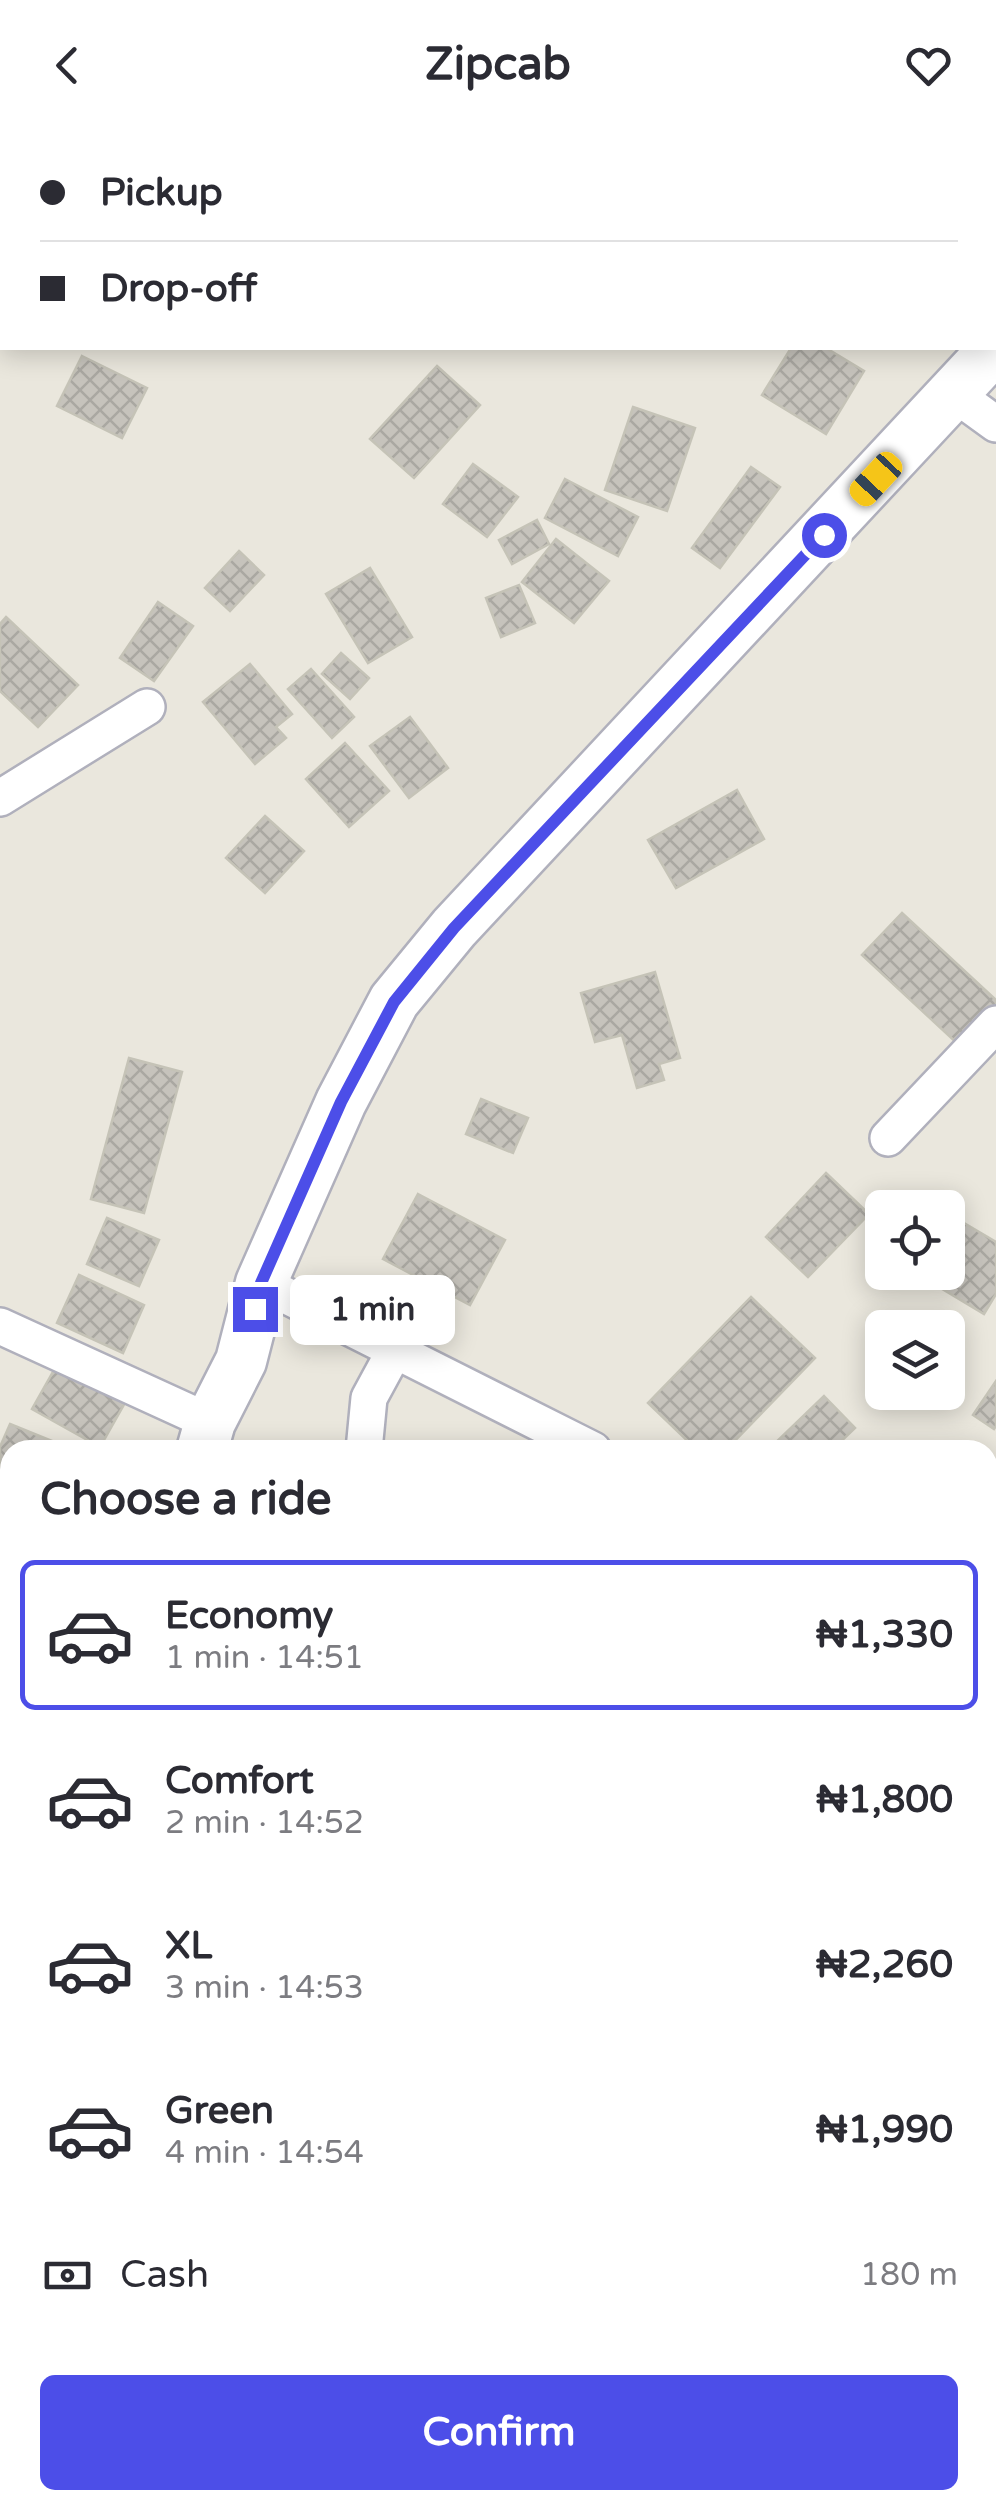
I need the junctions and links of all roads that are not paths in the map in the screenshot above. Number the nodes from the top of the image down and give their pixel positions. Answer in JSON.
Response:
{"nodes":[{"id":1,"x":994,"y":350,"type":"edge"},
{"id":2,"x":956,"y":395,"type":"junction"},
{"id":3,"x":996,"y":424,"type":"edge"},
{"id":4,"x":147,"y":707,"type":"dead end"},
{"id":5,"x":0,"y":798,"type":"edge"},
{"id":6,"x":996,"y":1024,"type":"edge"},
{"id":7,"x":888,"y":1138,"type":"dead end"},
{"id":8,"x":261,"y":1283,"type":"junction"},
{"id":9,"x":0,"y":1326,"type":"edge"},
{"id":10,"x":395,"y":1350,"type":"junction"},
{"id":11,"x":206,"y":1436,"type":"edge"},
{"id":12,"x":365,"y":1440,"type":"edge"},
{"id":13,"x":573,"y":1440,"type":"edge"}],
"edges":[{"from":1,"to":2,"type":"street"},
{"from":2,"to":3,"type":"street"},
{"from":2,"to":8,"type":"street"},
{"from":4,"to":5,"type":"street"},
{"from":6,"to":7,"type":"street"},
{"from":8,"to":10,"type":"street"},
{"from":8,"to":11,"type":"street"},
{"from":9,"to":11,"type":"street"},
{"from":10,"to":12,"type":"street"},
{"from":10,"to":13,"type":"street"}]}
